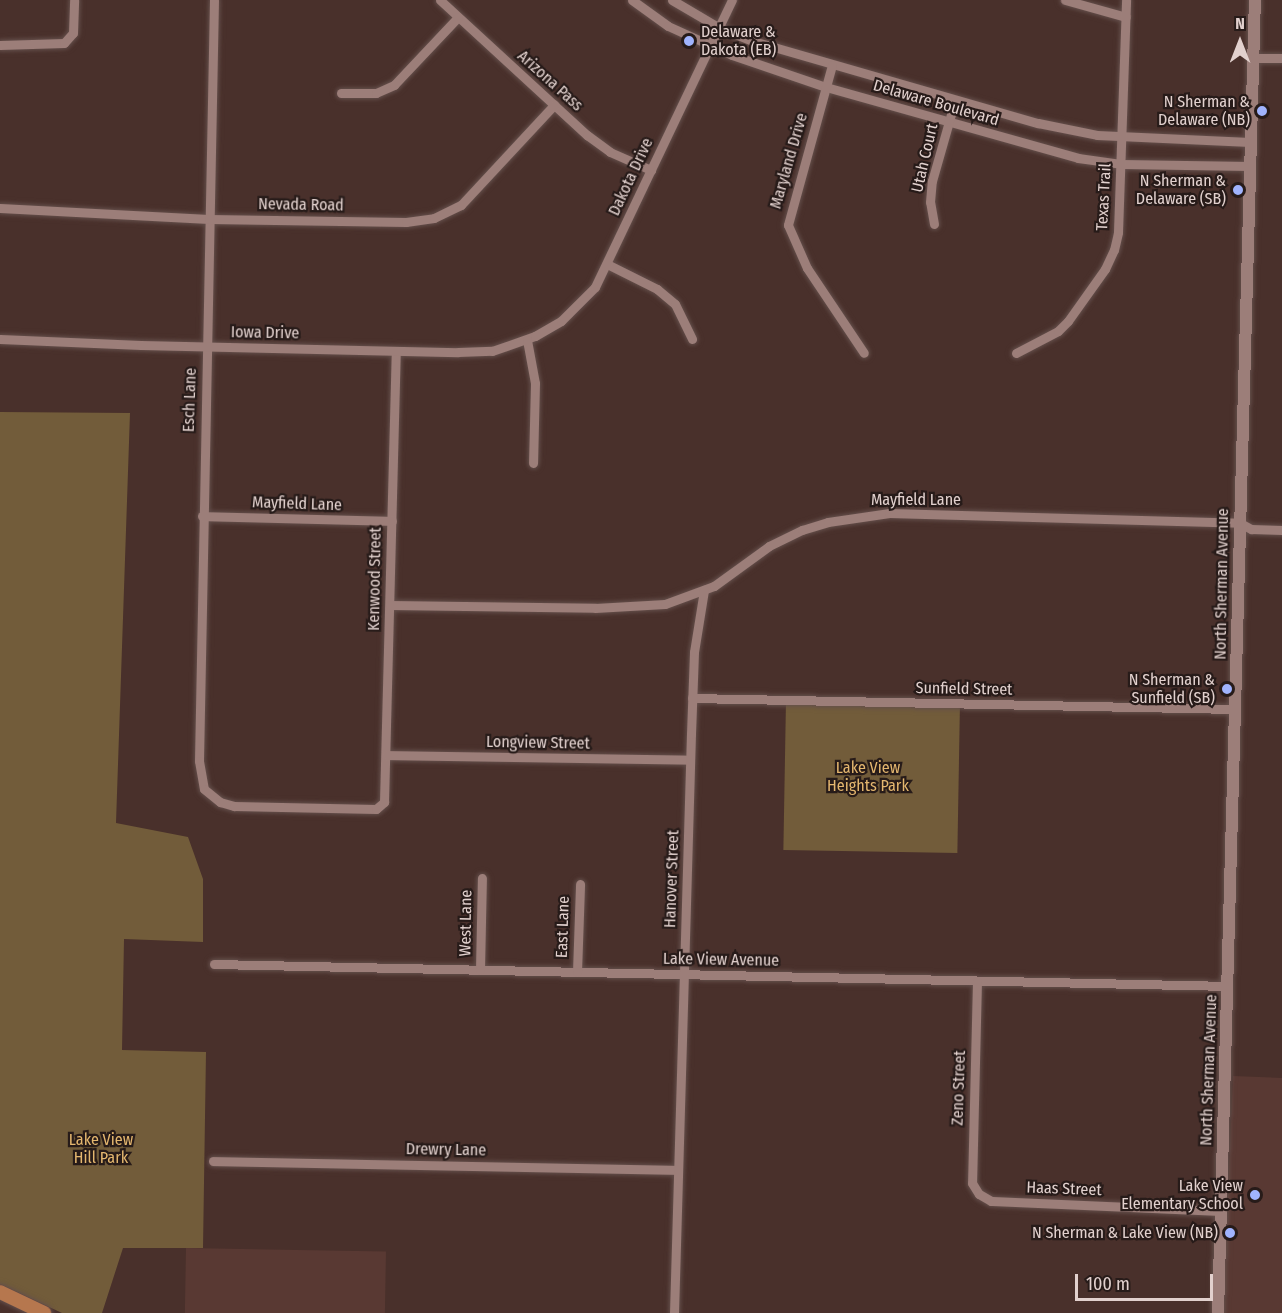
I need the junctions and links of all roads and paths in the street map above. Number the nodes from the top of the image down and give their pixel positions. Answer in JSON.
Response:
{"nodes":[{"id":1,"x":74,"y":0,"type":"edge"},
{"id":2,"x":214,"y":0,"type":"edge"},
{"id":3,"x":440,"y":0,"type":"edge"},
{"id":4,"x":632,"y":0,"type":"edge"},
{"id":5,"x":672,"y":0,"type":"edge"},
{"id":6,"x":732,"y":0,"type":"edge"},
{"id":7,"x":1065,"y":0,"type":"edge"},
{"id":8,"x":1126,"y":0,"type":"edge"},
{"id":9,"x":1256,"y":0,"type":"edge"},
{"id":10,"x":458,"y":17,"type":"junction"},
{"id":11,"x":1126,"y":17,"type":"junction"},
{"id":12,"x":718,"y":27,"type":"junction"},
{"id":13,"x":0,"y":45,"type":"edge"},
{"id":14,"x":709,"y":46,"type":"junction"},
{"id":15,"x":1253,"y":58,"type":"junction"},
{"id":16,"x":1282,"y":58,"type":"edge"},
{"id":17,"x":832,"y":65,"type":"junction"},
{"id":18,"x":826,"y":87,"type":"junction"},
{"id":19,"x":341,"y":93,"type":"dead end"},
{"id":20,"x":955,"y":100,"type":"junction"},
{"id":21,"x":554,"y":105,"type":"junction"},
{"id":22,"x":949,"y":122,"type":"junction"},
{"id":23,"x":1121,"y":137,"type":"junction"},
{"id":24,"x":1250,"y":142,"type":"junction"},
{"id":25,"x":1121,"y":164,"type":"junction"},
{"id":26,"x":1250,"y":166,"type":"junction"},
{"id":27,"x":651,"y":170,"type":"junction"},
{"id":28,"x":0,"y":208,"type":"edge"},
{"id":29,"x":209,"y":219,"type":"junction"},
{"id":30,"x":934,"y":224,"type":"dead end"},
{"id":31,"x":607,"y":264,"type":"junction"},
{"id":32,"x":0,"y":339,"type":"edge"},
{"id":33,"x":692,"y":339,"type":"dead end"},
{"id":34,"x":527,"y":340,"type":"junction"},
{"id":35,"x":207,"y":346,"type":"junction"},
{"id":36,"x":396,"y":351,"type":"junction"},
{"id":37,"x":864,"y":353,"type":"dead end"},
{"id":38,"x":1016,"y":353,"type":"dead end"},
{"id":39,"x":533,"y":463,"type":"dead end"},
{"id":40,"x":202,"y":516,"type":"junction"},
{"id":41,"x":392,"y":521,"type":"junction"},
{"id":42,"x":1240,"y":523,"type":"junction"},
{"id":43,"x":1282,"y":530,"type":"edge"},
{"id":44,"x":704,"y":590,"type":"junction"},
{"id":45,"x":390,"y":604,"type":"junction"},
{"id":46,"x":692,"y":698,"type":"junction"},
{"id":47,"x":1236,"y":709,"type":"junction"},
{"id":48,"x":386,"y":755,"type":"junction"},
{"id":49,"x":690,"y":760,"type":"junction"},
{"id":50,"x":381,"y":807,"type":"joint"},
{"id":51,"x":482,"y":878,"type":"dead end"},
{"id":52,"x":580,"y":884,"type":"dead end"},
{"id":53,"x":214,"y":964,"type":"dead end"},
{"id":54,"x":480,"y":970,"type":"junction"},
{"id":55,"x":577,"y":972,"type":"junction"},
{"id":56,"x":684,"y":974,"type":"junction"},
{"id":57,"x":977,"y":981,"type":"junction"},
{"id":58,"x":1228,"y":986,"type":"junction"},
{"id":59,"x":213,"y":1161,"type":"dead end"},
{"id":60,"x":678,"y":1170,"type":"junction"},
{"id":61,"x":979,"y":1194,"type":"joint"},
{"id":62,"x":1222,"y":1211,"type":"junction"},
{"id":63,"x":0,"y":1292,"type":"edge"},
{"id":64,"x":44,"y":1313,"type":"edge"},
{"id":65,"x":674,"y":1313,"type":"edge"},
{"id":66,"x":1218,"y":1313,"type":"edge"}],
"edges":[{"from":1,"to":13,"type":"street"},
{"from":2,"to":29,"type":"street","name":"Esch Lane"},
{"from":3,"to":10,"type":"street","name":"Arizona Pass"},
{"from":4,"to":14,"type":"street","name":"Delaware Boulevard"},
{"from":5,"to":12,"type":"street","name":"Delaware Boulevard"},
{"from":6,"to":12,"type":"street","name":"Dakota Drive"},
{"from":7,"to":11,"type":"street"},
{"from":8,"to":11,"type":"street","name":"Texas Trail"},
{"from":9,"to":15,"type":"street","name":"North Sherman Avenue"},
{"from":10,"to":19,"type":"street"},
{"from":10,"to":21,"type":"street","name":"Arizona Pass"},
{"from":11,"to":23,"type":"street","name":"Texas Trail"},
{"from":12,"to":14,"type":"street","name":"Dakota Drive"},
{"from":12,"to":17,"type":"street","name":"Delaware Boulevard"},
{"from":14,"to":18,"type":"street","name":"Delaware Boulevard"},
{"from":14,"to":27,"type":"street","name":"Dakota Drive"},
{"from":15,"to":16,"type":"street"},
{"from":15,"to":24,"type":"street","name":"North Sherman Avenue"},
{"from":17,"to":18,"type":"street","name":"Maryland Drive"},
{"from":17,"to":20,"type":"street","name":"Delaware Boulevard"},
{"from":18,"to":22,"type":"street","name":"Delaware Boulevard"},
{"from":18,"to":37,"type":"street","name":"Maryland Drive"},
{"from":20,"to":22,"type":"street","name":"Utah Court"},
{"from":20,"to":23,"type":"street","name":"Delaware Boulevard"},
{"from":21,"to":27,"type":"street","name":"Arizona Pass"},
{"from":21,"to":29,"type":"street","name":"Nevada Road"},
{"from":22,"to":25,"type":"street","name":"Delaware Boulevard"},
{"from":22,"to":30,"type":"street","name":"Utah Court"},
{"from":23,"to":24,"type":"street","name":"Delaware Boulevard"},
{"from":23,"to":25,"type":"street","name":"Texas Trail"},
{"from":24,"to":26,"type":"street","name":"North Sherman Avenue"},
{"from":25,"to":26,"type":"street","name":"Delaware Boulevard"},
{"from":25,"to":38,"type":"street","name":"Texas Trail"},
{"from":26,"to":42,"type":"street","name":"North Sherman Avenue"},
{"from":27,"to":31,"type":"street","name":"Dakota Drive"},
{"from":28,"to":29,"type":"street","name":"Nevada Road"},
{"from":29,"to":35,"type":"street","name":"Esch Lane"},
{"from":31,"to":33,"type":"street"},
{"from":31,"to":34,"type":"street","name":"Dakota Drive"},
{"from":32,"to":35,"type":"street","name":"Iowa Drive"},
{"from":34,"to":36,"type":"street","name":"Iowa Drive"},
{"from":34,"to":39,"type":"street"},
{"from":35,"to":36,"type":"street","name":"Iowa Drive"},
{"from":35,"to":40,"type":"street","name":"Esch Lane"},
{"from":36,"to":41,"type":"street","name":"Kenwood Street"},
{"from":40,"to":41,"type":"street","name":"Mayfield Lane"},
{"from":40,"to":50,"type":"street","name":"Esch Lane"},
{"from":41,"to":45,"type":"street","name":"Kenwood Street"},
{"from":42,"to":43,"type":"street","name":"Mayfield Lane"},
{"from":42,"to":44,"type":"street","name":"Mayfield Lane"},
{"from":42,"to":47,"type":"street","name":"North Sherman Avenue"},
{"from":44,"to":45,"type":"street","name":"Mayfield Lane"},
{"from":44,"to":46,"type":"street","name":"Hanover Street"},
{"from":45,"to":48,"type":"street","name":"Kenwood Street"},
{"from":46,"to":47,"type":"street","name":"Sunfield Street"},
{"from":46,"to":49,"type":"street","name":"Hanover Street"},
{"from":47,"to":58,"type":"street","name":"North Sherman Avenue"},
{"from":48,"to":49,"type":"street","name":"Longview Street"},
{"from":48,"to":50,"type":"street","name":"Kenwood Street"},
{"from":49,"to":56,"type":"street","name":"Hanover Street"},
{"from":51,"to":54,"type":"street","name":"West Lane"},
{"from":52,"to":55,"type":"street","name":"East Lane"},
{"from":53,"to":54,"type":"street","name":"Lake View Avenue"},
{"from":54,"to":55,"type":"street","name":"Lake View Avenue"},
{"from":55,"to":56,"type":"street","name":"Lake View Avenue"},
{"from":56,"to":57,"type":"street","name":"Lake View Avenue"},
{"from":56,"to":60,"type":"street","name":"Hanover Street"},
{"from":57,"to":58,"type":"street","name":"Lake View Avenue"},
{"from":57,"to":61,"type":"street","name":"Zeno Street"},
{"from":58,"to":62,"type":"street","name":"North Sherman Avenue"},
{"from":59,"to":60,"type":"street","name":"Drewry Lane"},
{"from":60,"to":65,"type":"street","name":"Hanover Street"},
{"from":61,"to":62,"type":"street","name":"Haas Street"},
{"from":62,"to":66,"type":"street","name":"North Sherman Avenue"},
{"from":63,"to":64,"type":"main road"}]}
